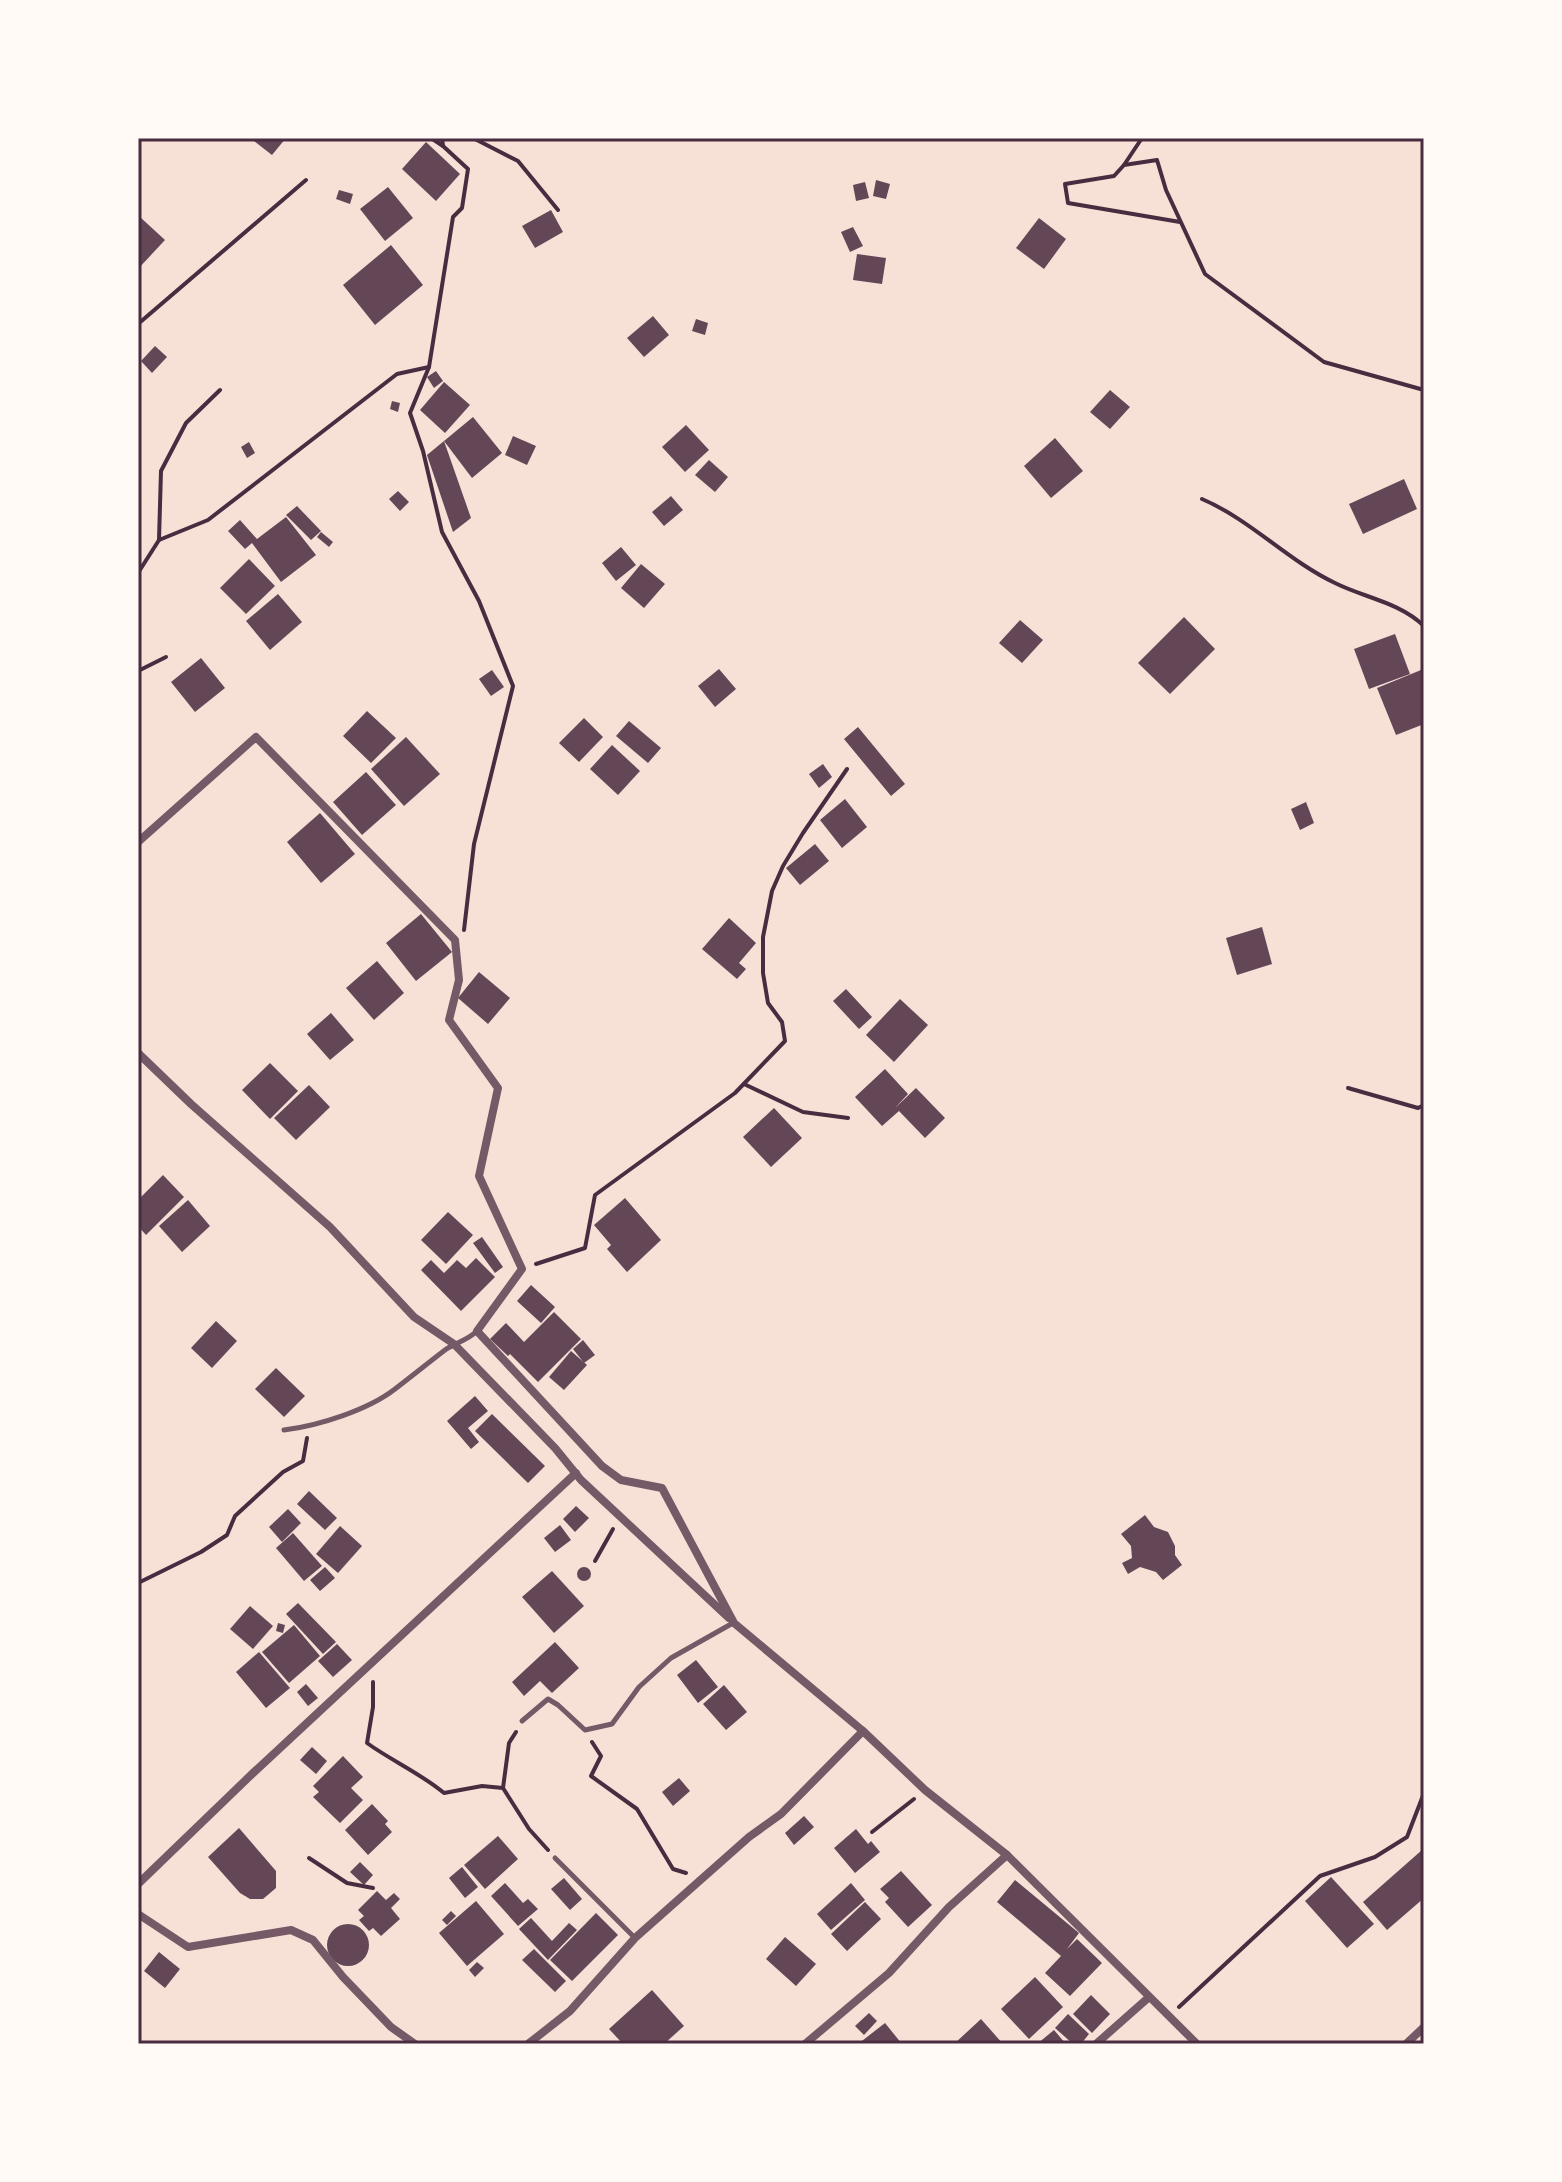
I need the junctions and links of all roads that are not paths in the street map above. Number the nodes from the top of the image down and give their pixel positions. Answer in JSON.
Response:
{"nodes":[{"id":1,"x":138,"y":842,"type":"edge"},
{"id":2,"x":138,"y":1053,"type":"edge"},
{"id":3,"x":477,"y":1331,"type":"junction"},
{"id":4,"x":454,"y":1344,"type":"junction"},
{"id":5,"x":284,"y":1430,"type":"dead end"},
{"id":6,"x":576,"y":1473,"type":"junction"},
{"id":7,"x":734,"y":1623,"type":"junction"},
{"id":8,"x":522,"y":1721,"type":"road end"},
{"id":9,"x":863,"y":1731,"type":"junction"},
{"id":10,"x":1007,"y":1855,"type":"junction"},
{"id":11,"x":555,"y":1858,"type":"road end"},
{"id":12,"x":138,"y":1884,"type":"edge"},
{"id":13,"x":138,"y":1914,"type":"edge"},
{"id":14,"x":635,"y":1938,"type":"junction"},
{"id":15,"x":1148,"y":1998,"type":"junction"},
{"id":16,"x":1424,"y":2027,"type":"edge"},
{"id":17,"x":415,"y":2044,"type":"edge"},
{"id":18,"x":528,"y":2044,"type":"edge"},
{"id":19,"x":805,"y":2044,"type":"edge"},
{"id":20,"x":1096,"y":2044,"type":"edge"},
{"id":21,"x":1197,"y":2044,"type":"edge"},
{"id":22,"x":1406,"y":2044,"type":"edge"}],
"edges":[{"from":1,"to":3,"type":"street"},
{"from":2,"to":4,"type":"street"},
{"from":3,"to":4,"type":"lane"},
{"from":3,"to":7,"type":"street"},
{"from":4,"to":5,"type":"lane"},
{"from":4,"to":6,"type":"street"},
{"from":6,"to":7,"type":"street"},
{"from":6,"to":12,"type":"street"},
{"from":7,"to":8,"type":"lane"},
{"from":7,"to":9,"type":"street"},
{"from":9,"to":10,"type":"street"},
{"from":9,"to":14,"type":"street"},
{"from":10,"to":15,"type":"street"},
{"from":10,"to":19,"type":"street"},
{"from":11,"to":14,"type":"lane"},
{"from":13,"to":17,"type":"street"},
{"from":14,"to":18,"type":"street"},
{"from":15,"to":20,"type":"street"},
{"from":15,"to":21,"type":"street"},
{"from":16,"to":22,"type":"street"}]}
